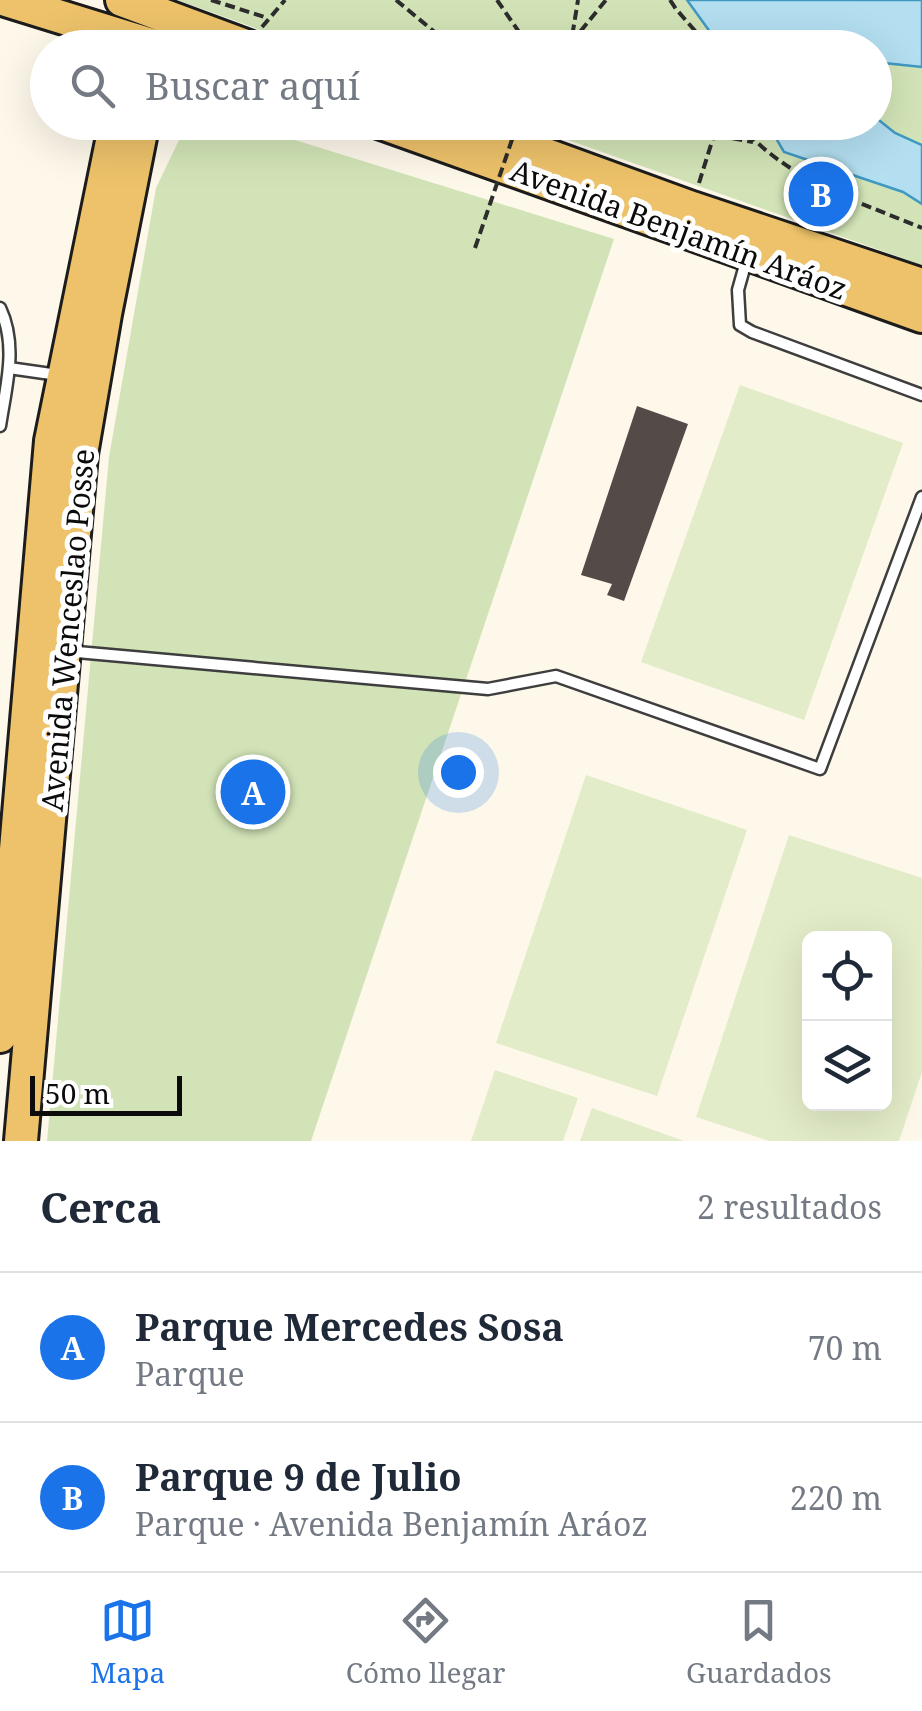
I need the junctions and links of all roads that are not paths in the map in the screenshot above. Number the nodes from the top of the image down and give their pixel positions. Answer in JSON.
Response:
{"nodes":[{"id":1,"x":21,"y":4,"type":"edge"},
{"id":2,"x":137,"y":6,"type":"edge"},
{"id":3,"x":66,"y":30,"type":"edge"},
{"id":4,"x":100,"y":30,"type":"edge"},
{"id":5,"x":203,"y":30,"type":"edge"},
{"id":6,"x":112,"y":140,"type":"edge"},
{"id":7,"x":140,"y":140,"type":"edge"},
{"id":8,"x":151,"y":140,"type":"edge"},
{"id":9,"x":429,"y":140,"type":"edge"},
{"id":10,"x":505,"y":140,"type":"edge"},
{"id":11,"x":134,"y":175,"type":"junction"},
{"id":12,"x":748,"y":254,"type":"junction"},
{"id":13,"x":922,"y":286,"type":"edge"},
{"id":14,"x":0,"y":308,"type":"edge"},
{"id":15,"x":922,"y":316,"type":"edge"},
{"id":16,"x":0,"y":344,"type":"edge"},
{"id":17,"x":11,"y":350,"type":"junction"},
{"id":18,"x":9,"y":368,"type":"junction"},
{"id":19,"x":62,"y":376,"type":"junction"},
{"id":20,"x":922,"y":395,"type":"edge"},
{"id":21,"x":0,"y":426,"type":"edge"},
{"id":22,"x":922,"y":497,"type":"edge"},
{"id":23,"x":65,"y":651,"type":"junction"},
{"id":24,"x":0,"y":1036,"type":"edge"},
{"id":25,"x":22,"y":1141,"type":"edge"}],
"edges":[{"from":1,"to":3,"type":"main road"},
{"from":1,"to":4,"type":"main road"},
{"from":2,"to":5,"type":"main road"},
{"from":6,"to":19,"type":"main road"},
{"from":7,"to":11,"type":"main road","name":"Avenida Wenceslao Posse"},
{"from":8,"to":11,"type":"main road"},
{"from":9,"to":12,"type":"main road","name":"Avenida Benjamín Aráoz"},
{"from":10,"to":13,"type":"main road","name":"Avenida Benjamín Aráoz"},
{"from":11,"to":23,"type":"main road","name":"Avenida Wenceslao Posse"},
{"from":12,"to":15,"type":"main road","name":"Avenida Benjamín Aráoz"},
{"from":12,"to":20,"type":"lane"},
{"from":14,"to":17,"type":"lane"},
{"from":16,"to":17,"type":"lane"},
{"from":17,"to":18,"type":"lane"},
{"from":18,"to":19,"type":"lane"},
{"from":18,"to":21,"type":"lane"},
{"from":19,"to":24,"type":"main road"},
{"from":22,"to":23,"type":"lane"},
{"from":23,"to":25,"type":"main road","name":"Avenida Wenceslao Posse"}]}
